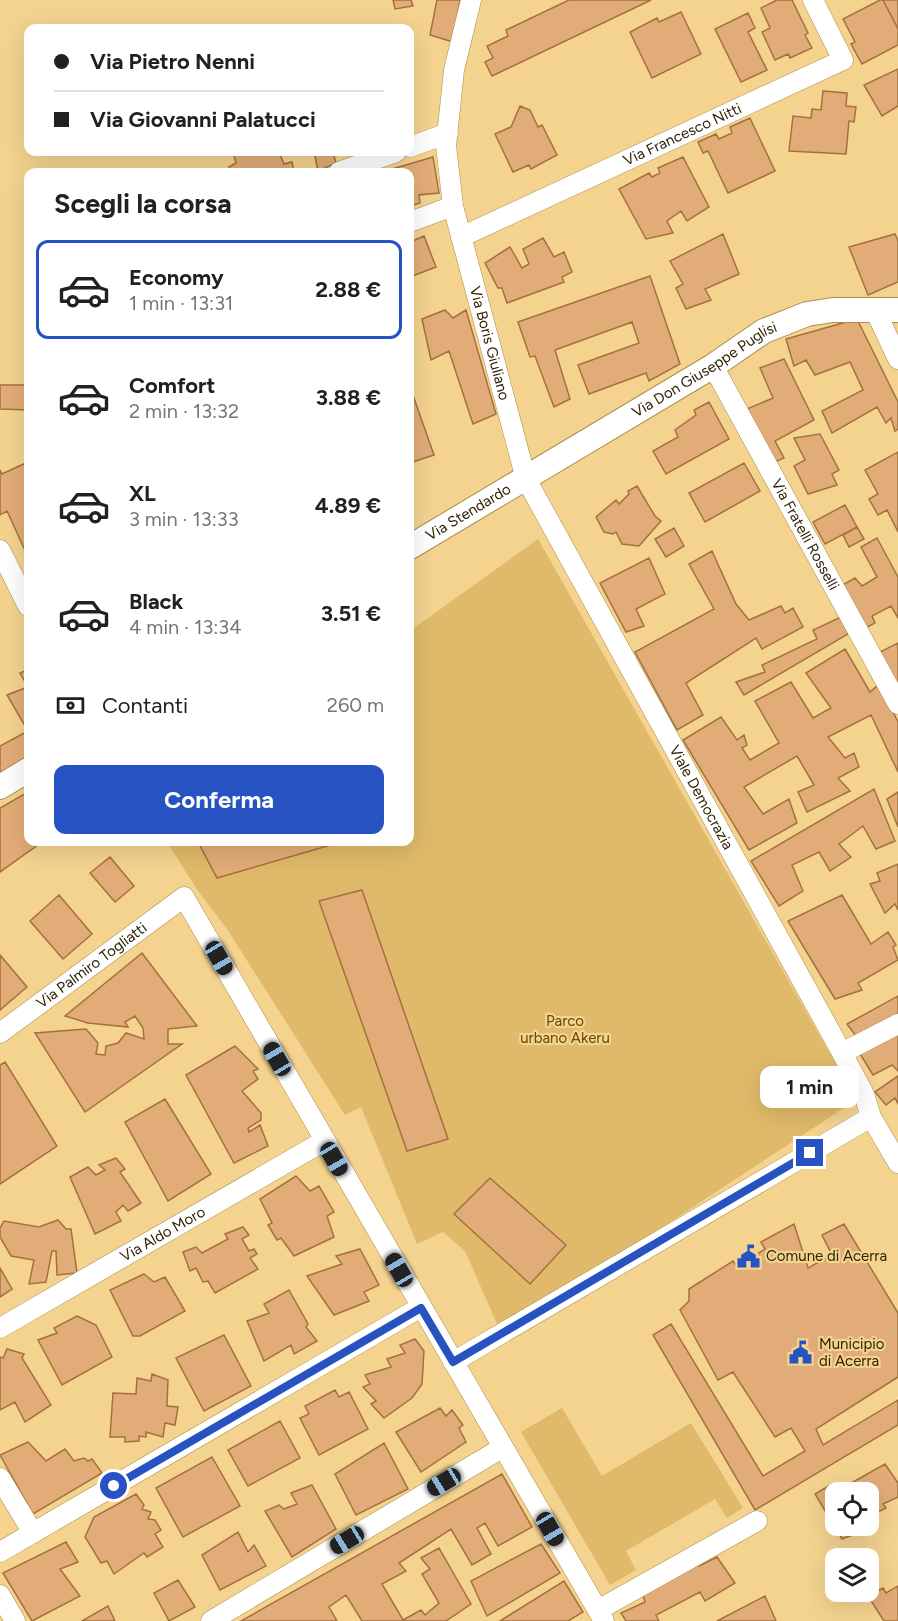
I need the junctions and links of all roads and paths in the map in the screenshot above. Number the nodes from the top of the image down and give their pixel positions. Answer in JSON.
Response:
{"nodes":[{"id":1,"x":471,"y":0,"type":"edge"},
{"id":2,"x":813,"y":0,"type":"edge"},
{"id":3,"x":447,"y":133,"type":"junction"},
{"id":4,"x":414,"y":145,"type":"edge"},
{"id":5,"x":385,"y":156,"type":"edge"},
{"id":6,"x":350,"y":168,"type":"edge"},
{"id":7,"x":453,"y":206,"type":"junction"},
{"id":8,"x":414,"y":221,"type":"edge"},
{"id":9,"x":461,"y":237,"type":"junction"},
{"id":10,"x":886,"y":310,"type":"edge"},
{"id":11,"x":898,"y":359,"type":"edge"},
{"id":12,"x":713,"y":366,"type":"junction"},
{"id":13,"x":526,"y":479,"type":"junction"},
{"id":14,"x":414,"y":546,"type":"edge"},
{"id":15,"x":0,"y":550,"type":"edge"},
{"id":16,"x":24,"y":598,"type":"edge"},
{"id":17,"x":898,"y":704,"type":"edge"},
{"id":18,"x":24,"y":772,"type":"edge"},
{"id":19,"x":0,"y":787,"type":"edge"},
{"id":20,"x":898,"y":1024,"type":"edge"},
{"id":21,"x":0,"y":1033,"type":"edge"},
{"id":22,"x":842,"y":1053,"type":"junction"},
{"id":23,"x":871,"y":1117,"type":"junction"},
{"id":24,"x":324,"y":1141,"type":"junction"},
{"id":25,"x":898,"y":1162,"type":"edge"},
{"id":26,"x":421,"y":1308,"type":"junction"},
{"id":27,"x":0,"y":1328,"type":"edge"},
{"id":28,"x":453,"y":1362,"type":"junction"},
{"id":29,"x":502,"y":1448,"type":"junction"},
{"id":30,"x":0,"y":1478,"type":"edge"},
{"id":31,"x":757,"y":1521,"type":"dead end"},
{"id":32,"x":33,"y":1533,"type":"junction"},
{"id":33,"x":0,"y":1552,"type":"edge"},
{"id":34,"x":0,"y":1595,"type":"edge"},
{"id":35,"x":601,"y":1616,"type":"edge"},
{"id":36,"x":15,"y":1621,"type":"edge"},
{"id":37,"x":211,"y":1621,"type":"edge"}],
"edges":[{"from":1,"to":3,"type":"street","name":"Via Boris Giuliano"},
{"from":2,"to":9,"type":"street","name":"Via Francesco Nitti"},
{"from":3,"to":4,"type":"street"},
{"from":3,"to":7,"type":"street","name":"Via Boris Giuliano"},
{"from":5,"to":6,"type":"street"},
{"from":7,"to":8,"type":"street"},
{"from":7,"to":9,"type":"street","name":"Via Boris Giuliano"},
{"from":9,"to":13,"type":"street","name":"Via Boris Giuliano"},
{"from":10,"to":11,"type":"street"},
{"from":10,"to":12,"type":"street","name":"Via Don Giuseppe Puglisi"},
{"from":12,"to":13,"type":"street","name":"Via Don Giuseppe Puglisi"},
{"from":12,"to":17,"type":"street","name":"Via Fratelli Rosselli"},
{"from":13,"to":14,"type":"street","name":"Via Stendardo"},
{"from":13,"to":22,"type":"street","name":"Viale Democrazia"},
{"from":15,"to":16,"type":"street"},
{"from":18,"to":19,"type":"street"},
{"from":20,"to":22,"type":"street"},
{"from":21,"to":24,"type":"street","name":"Via Palmiro Togliatti"},
{"from":22,"to":23,"type":"street","name":"Viale Democrazia"},
{"from":23,"to":25,"type":"street","name":"Viale Democrazia"},
{"from":23,"to":28,"type":"street"},
{"from":24,"to":26,"type":"street"},
{"from":24,"to":27,"type":"street","name":"Via Aldo Moro"},
{"from":26,"to":28,"type":"street"},
{"from":26,"to":32,"type":"street"},
{"from":28,"to":29,"type":"street"},
{"from":29,"to":35,"type":"street"},
{"from":29,"to":37,"type":"street"},
{"from":30,"to":32,"type":"street"},
{"from":31,"to":35,"type":"street"},
{"from":32,"to":33,"type":"street"},
{"from":34,"to":36,"type":"street"}]}
